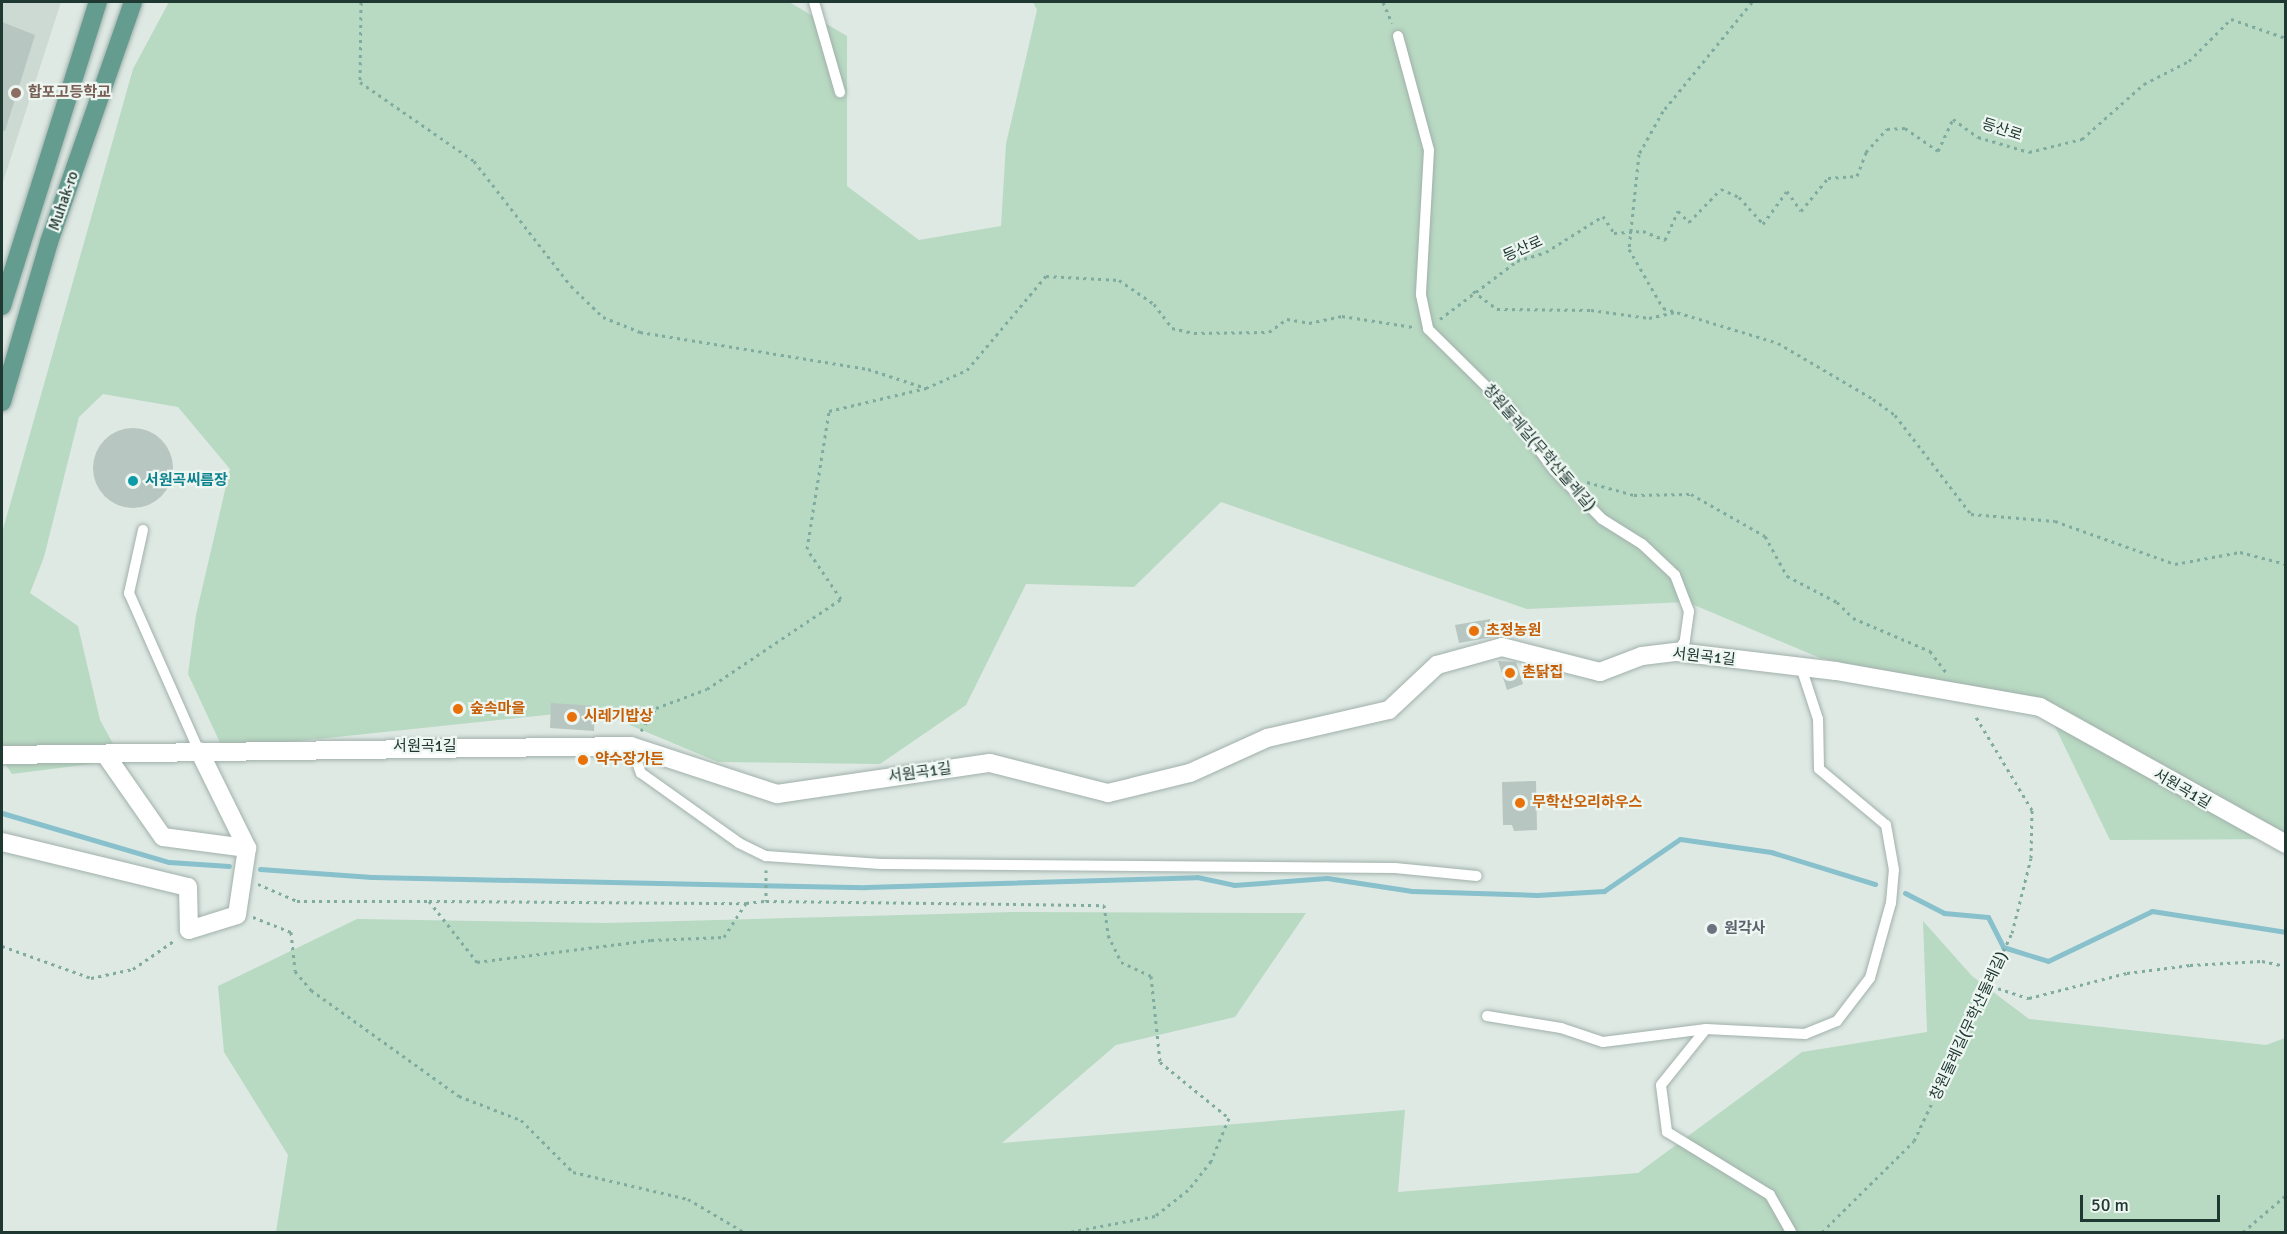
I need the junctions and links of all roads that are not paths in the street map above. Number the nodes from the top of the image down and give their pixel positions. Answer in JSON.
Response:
{"nodes":[{"id":1,"x":98,"y":2,"type":"edge"},
{"id":2,"x":133,"y":2,"type":"edge"},
{"id":3,"x":814,"y":2,"type":"edge"},
{"id":4,"x":1398,"y":36,"type":"road end"},
{"id":5,"x":840,"y":92,"type":"dead end"},
{"id":6,"x":2,"y":306,"type":"edge"},
{"id":7,"x":2,"y":402,"type":"edge"},
{"id":8,"x":143,"y":530,"type":"dead end"},
{"id":9,"x":1677,"y":652,"type":"junction"},
{"id":10,"x":1803,"y":670,"type":"junction"},
{"id":11,"x":631,"y":746,"type":"junction"},
{"id":12,"x":198,"y":751,"type":"junction"},
{"id":13,"x":105,"y":754,"type":"junction"},
{"id":14,"x":2,"y":755,"type":"edge"},
{"id":15,"x":2,"y":842,"type":"edge"},
{"id":16,"x":2286,"y":844,"type":"edge"},
{"id":17,"x":247,"y":848,"type":"junction"},
{"id":18,"x":1477,"y":876,"type":"dead end"},
{"id":19,"x":1487,"y":1016,"type":"dead end"},
{"id":20,"x":1706,"y":1029,"type":"junction"},
{"id":21,"x":1791,"y":1233,"type":"edge"}],
"edges":[{"from":1,"to":6,"type":"main road","name":"Muhak-ro"},
{"from":2,"to":7,"type":"main road","name":"Muhak-ro"},
{"from":3,"to":5,"type":"lane"},
{"from":4,"to":9,"type":"lane","name":"창원둘레길(무학산둘레길)"},
{"from":8,"to":12,"type":"lane"},
{"from":9,"to":10,"type":"street","name":"서원곡1길"},
{"from":9,"to":11,"type":"street","name":"서원곡1길"},
{"from":10,"to":16,"type":"street","name":"서원곡1길"},
{"from":10,"to":20,"type":"lane"},
{"from":11,"to":12,"type":"street","name":"서원곡1길"},
{"from":11,"to":18,"type":"lane"},
{"from":12,"to":13,"type":"street","name":"서원곡1길"},
{"from":12,"to":17,"type":"street"},
{"from":13,"to":14,"type":"street","name":"서원곡1길"},
{"from":13,"to":17,"type":"street"},
{"from":15,"to":17,"type":"street"},
{"from":19,"to":20,"type":"lane"},
{"from":20,"to":21,"type":"lane"}]}
